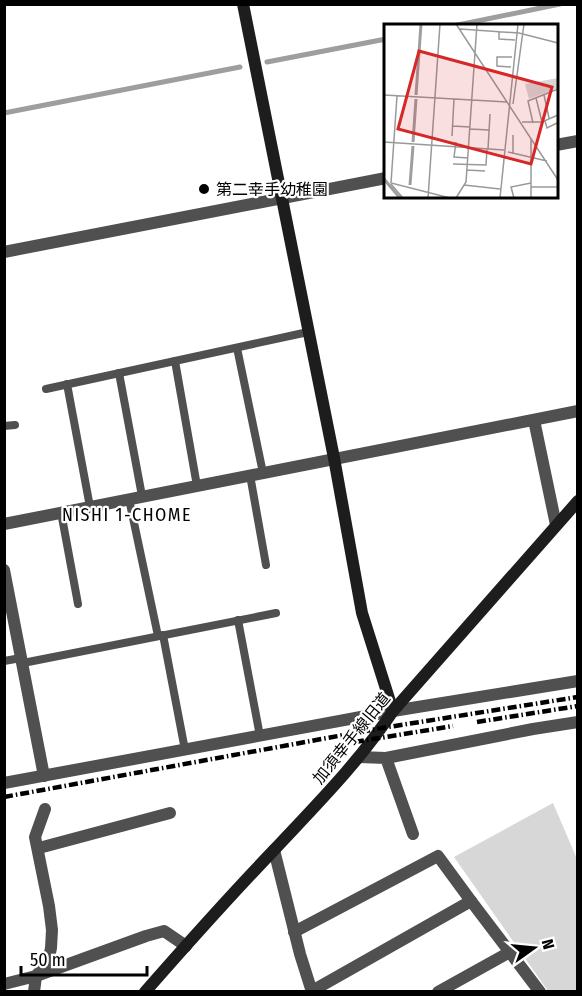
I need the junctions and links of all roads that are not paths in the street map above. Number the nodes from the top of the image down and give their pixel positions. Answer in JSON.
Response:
{"nodes":[{"id":1,"x":243,"y":4,"type":"edge"},
{"id":2,"x":578,"y":141,"type":"edge"},
{"id":3,"x":558,"y":145,"type":"edge"},
{"id":4,"x":384,"y":178,"type":"edge"},
{"id":5,"x":282,"y":199,"type":"junction"},
{"id":6,"x":4,"y":252,"type":"edge"},
{"id":7,"x":308,"y":332,"type":"junction"},
{"id":8,"x":237,"y":348,"type":"junction"},
{"id":9,"x":175,"y":361,"type":"junction"},
{"id":10,"x":119,"y":373,"type":"junction"},
{"id":11,"x":67,"y":384,"type":"junction"},
{"id":12,"x":46,"y":389,"type":"dead end"},
{"id":13,"x":578,"y":411,"type":"edge"},
{"id":14,"x":534,"y":420,"type":"junction"},
{"id":15,"x":15,"y":425,"type":"dead end"},
{"id":16,"x":4,"y":426,"type":"edge"},
{"id":17,"x":334,"y":459,"type":"junction"},
{"id":18,"x":263,"y":473,"type":"junction"},
{"id":19,"x":250,"y":475,"type":"junction"},
{"id":20,"x":197,"y":486,"type":"junction"},
{"id":21,"x":135,"y":498,"type":"junction"},
{"id":22,"x":578,"y":501,"type":"edge"},
{"id":23,"x":90,"y":507,"type":"junction"},
{"id":24,"x":61,"y":513,"type":"junction"},
{"id":25,"x":4,"y":524,"type":"edge"},
{"id":26,"x":556,"y":525,"type":"junction"},
{"id":27,"x":266,"y":565,"type":"dead end"},
{"id":28,"x":4,"y":570,"type":"edge"},
{"id":29,"x":78,"y":604,"type":"dead end"},
{"id":30,"x":276,"y":613,"type":"dead end"},
{"id":31,"x":238,"y":620,"type":"junction"},
{"id":32,"x":161,"y":636,"type":"junction"},
{"id":33,"x":22,"y":660,"type":"junction"},
{"id":34,"x":4,"y":661,"type":"edge"},
{"id":35,"x":578,"y":681,"type":"edge"},
{"id":36,"x":393,"y":711,"type":"junction"},
{"id":37,"x":578,"y":722,"type":"edge"},
{"id":38,"x":260,"y":736,"type":"junction"},
{"id":39,"x":185,"y":750,"type":"junction"},
{"id":40,"x":359,"y":756,"type":"junction"},
{"id":41,"x":386,"y":758,"type":"junction"},
{"id":42,"x":44,"y":776,"type":"junction"},
{"id":43,"x":4,"y":783,"type":"edge"},
{"id":44,"x":45,"y":809,"type":"dead end"},
{"id":45,"x":170,"y":813,"type":"dead end"},
{"id":46,"x":413,"y":834,"type":"dead end"},
{"id":47,"x":39,"y":848,"type":"junction"},
{"id":48,"x":274,"y":850,"type":"junction"},
{"id":49,"x":471,"y":902,"type":"junction"},
{"id":50,"x":294,"y":932,"type":"junction"},
{"id":51,"x":186,"y":946,"type":"junction"},
{"id":52,"x":510,"y":952,"type":"junction"},
{"id":53,"x":36,"y":975,"type":"junction"},
{"id":54,"x":4,"y":984,"type":"edge"},
{"id":55,"x":312,"y":991,"type":"edge"},
{"id":56,"x":33,"y":992,"type":"edge"},
{"id":57,"x":145,"y":992,"type":"edge"},
{"id":58,"x":438,"y":992,"type":"edge"},
{"id":59,"x":540,"y":992,"type":"edge"}],
"edges":[{"from":1,"to":5,"type":"street"},
{"from":2,"to":3,"type":"street"},
{"from":4,"to":5,"type":"street"},
{"from":5,"to":6,"type":"street"},
{"from":5,"to":7,"type":"street"},
{"from":7,"to":8,"type":"lane"},
{"from":7,"to":17,"type":"street"},
{"from":8,"to":9,"type":"lane"},
{"from":8,"to":18,"type":"lane"},
{"from":9,"to":10,"type":"lane"},
{"from":9,"to":20,"type":"lane"},
{"from":10,"to":11,"type":"lane"},
{"from":10,"to":21,"type":"lane"},
{"from":11,"to":12,"type":"lane"},
{"from":11,"to":23,"type":"lane"},
{"from":13,"to":14,"type":"street"},
{"from":14,"to":17,"type":"street"},
{"from":14,"to":26,"type":"street"},
{"from":15,"to":16,"type":"lane"},
{"from":17,"to":18,"type":"street"},
{"from":17,"to":36,"type":"street"},
{"from":18,"to":19,"type":"street"},
{"from":19,"to":20,"type":"street"},
{"from":19,"to":27,"type":"lane"},
{"from":20,"to":21,"type":"street"},
{"from":21,"to":23,"type":"street"},
{"from":21,"to":32,"type":"lane"},
{"from":22,"to":26,"type":"street","name":"加須幸手線旧道"},
{"from":23,"to":24,"type":"street"},
{"from":24,"to":25,"type":"street"},
{"from":24,"to":29,"type":"lane"},
{"from":26,"to":36,"type":"street","name":"加須幸手線旧道"},
{"from":28,"to":33,"type":"street"},
{"from":30,"to":31,"type":"lane"},
{"from":31,"to":32,"type":"lane"},
{"from":31,"to":38,"type":"lane"},
{"from":32,"to":33,"type":"lane"},
{"from":32,"to":39,"type":"lane"},
{"from":33,"to":34,"type":"lane"},
{"from":33,"to":42,"type":"street"},
{"from":35,"to":36,"type":"street"},
{"from":36,"to":38,"type":"street"},
{"from":36,"to":40,"type":"street","name":"加須幸手線旧道"},
{"from":37,"to":41,"type":"street"},
{"from":38,"to":39,"type":"street"},
{"from":39,"to":42,"type":"street"},
{"from":40,"to":41,"type":"street"},
{"from":40,"to":48,"type":"street","name":"加須幸手線旧道"},
{"from":41,"to":46,"type":"street"},
{"from":42,"to":43,"type":"street"},
{"from":44,"to":47,"type":"street"},
{"from":45,"to":47,"type":"street"},
{"from":47,"to":53,"type":"street"},
{"from":48,"to":50,"type":"street"},
{"from":48,"to":51,"type":"street","name":"加須幸手線旧道"},
{"from":49,"to":50,"type":"street"},
{"from":49,"to":52,"type":"street"},
{"from":49,"to":55,"type":"street"},
{"from":50,"to":55,"type":"street"},
{"from":51,"to":53,"type":"street"},
{"from":51,"to":57,"type":"street","name":"加須幸手線旧道"},
{"from":52,"to":58,"type":"street"},
{"from":52,"to":59,"type":"street"},
{"from":53,"to":54,"type":"street"},
{"from":53,"to":56,"type":"street"}]}
